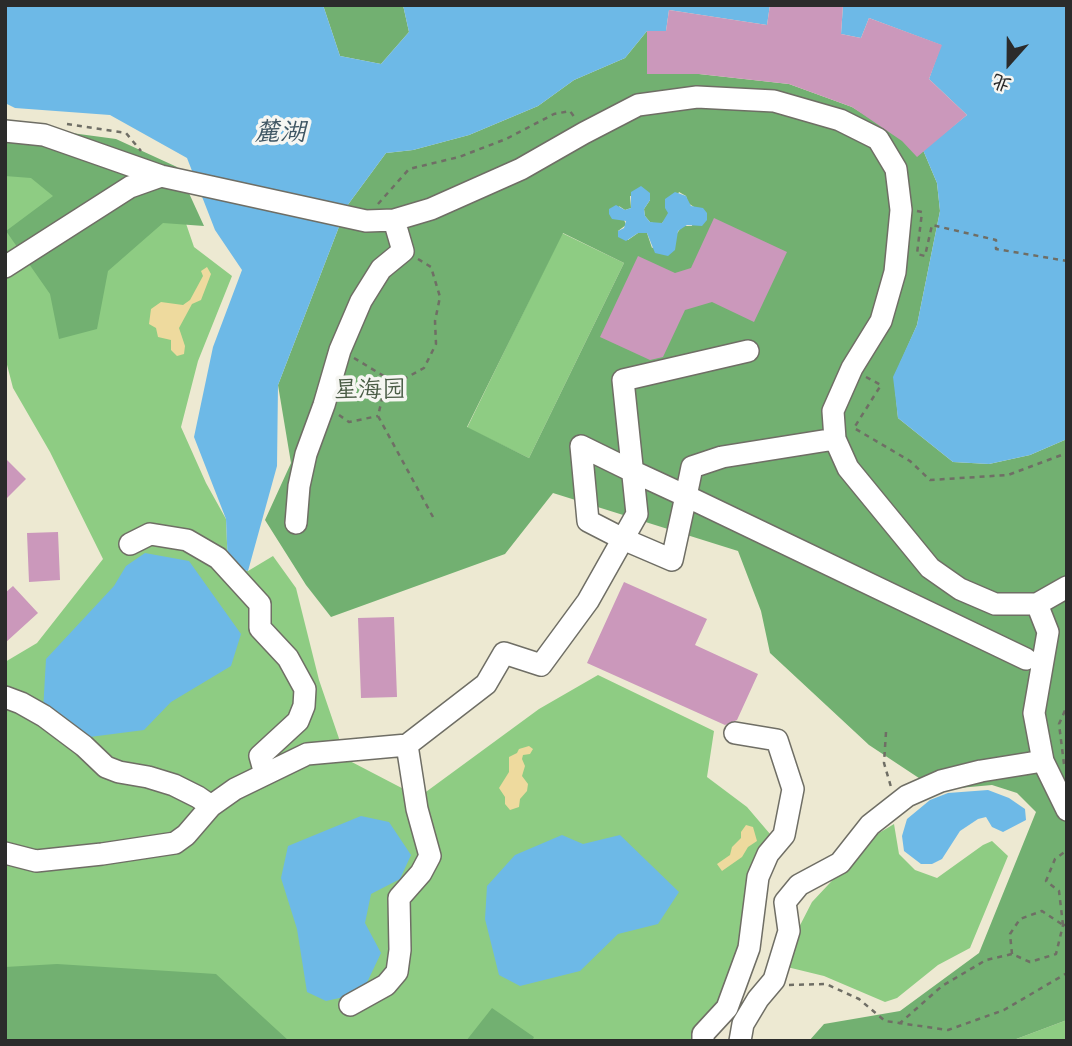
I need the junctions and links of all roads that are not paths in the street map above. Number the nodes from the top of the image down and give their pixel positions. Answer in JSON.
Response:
{"nodes":[{"id":1,"x":5,"y":131,"type":"edge"},
{"id":2,"x":161,"y":176,"type":"junction"},
{"id":3,"x":394,"y":220,"type":"junction"},
{"id":4,"x":5,"y":267,"type":"edge"},
{"id":5,"x":748,"y":351,"type":"dead end"},
{"id":6,"x":835,"y":439,"type":"junction"},
{"id":7,"x":632,"y":471,"type":"junction"},
{"id":8,"x":686,"y":496,"type":"junction"},
{"id":9,"x":296,"y":523,"type":"dead end"},
{"id":10,"x":622,"y":540,"type":"junction"},
{"id":11,"x":130,"y":544,"type":"dead end"},
{"id":12,"x":1067,"y":587,"type":"edge"},
{"id":13,"x":1037,"y":604,"type":"junction"},
{"id":14,"x":1026,"y":659,"type":"dead end"},
{"id":15,"x":5,"y":697,"type":"edge"},
{"id":16,"x":734,"y":733,"type":"dead end"},
{"id":17,"x":407,"y":745,"type":"junction"},
{"id":18,"x":1043,"y":761,"type":"junction"},
{"id":19,"x":265,"y":774,"type":"junction"},
{"id":20,"x":211,"y":806,"type":"junction"},
{"id":21,"x":1067,"y":810,"type":"edge"},
{"id":22,"x":5,"y":853,"type":"edge"},
{"id":23,"x":350,"y":1005,"type":"dead end"},
{"id":24,"x":703,"y":1041,"type":"edge"},
{"id":25,"x":740,"y":1041,"type":"edge"}],
"edges":[{"from":1,"to":2,"type":"street"},
{"from":2,"to":3,"type":"street"},
{"from":2,"to":4,"type":"street"},
{"from":3,"to":6,"type":"street"},
{"from":3,"to":9,"type":"street"},
{"from":5,"to":7,"type":"street"},
{"from":6,"to":8,"type":"street"},
{"from":6,"to":13,"type":"street"},
{"from":7,"to":8,"type":"street"},
{"from":7,"to":10,"type":"street"},
{"from":7,"to":10,"type":"street"},
{"from":8,"to":10,"type":"street"},
{"from":8,"to":14,"type":"street"},
{"from":10,"to":17,"type":"street"},
{"from":11,"to":19,"type":"street"},
{"from":12,"to":13,"type":"street"},
{"from":13,"to":18,"type":"street"},
{"from":15,"to":20,"type":"street"},
{"from":16,"to":24,"type":"street"},
{"from":17,"to":19,"type":"street"},
{"from":17,"to":23,"type":"street"},
{"from":18,"to":21,"type":"street"},
{"from":18,"to":25,"type":"street"},
{"from":19,"to":20,"type":"street"},
{"from":20,"to":22,"type":"street"}]}
